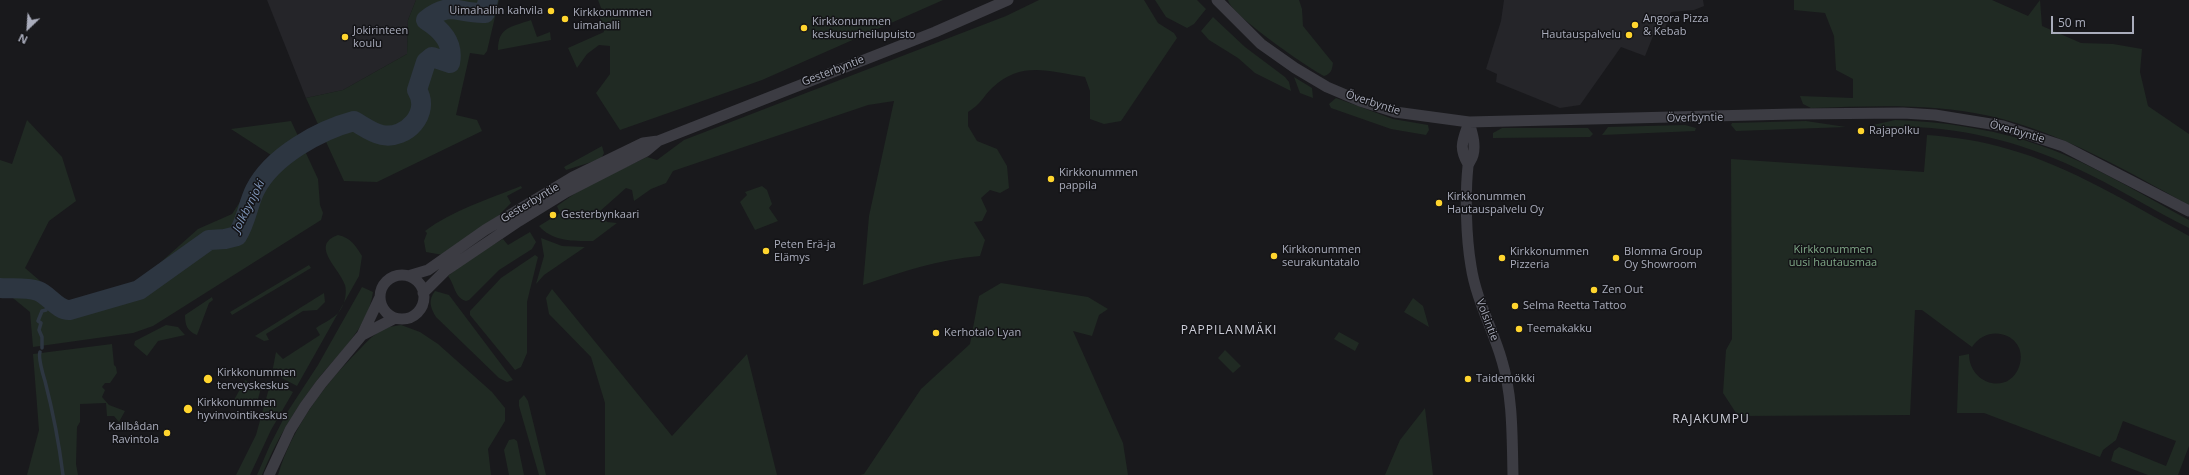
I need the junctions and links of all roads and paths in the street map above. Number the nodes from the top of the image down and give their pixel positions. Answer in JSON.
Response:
{"nodes":[{"id":1,"x":1008,"y":0,"type":"edge"},
{"id":2,"x":1217,"y":0,"type":"edge"},
{"id":3,"x":1469,"y":122,"type":"junction"},
{"id":4,"x":658,"y":141,"type":"junction"},
{"id":5,"x":2189,"y":211,"type":"edge"},
{"id":6,"x":408,"y":276,"type":"junction"},
{"id":7,"x":423,"y":293,"type":"junction"},
{"id":8,"x":380,"y":297,"type":"junction"},
{"id":9,"x":395,"y":318,"type":"junction"},
{"id":10,"x":362,"y":335,"type":"junction"},
{"id":11,"x":269,"y":475,"type":"edge"},
{"id":12,"x":1512,"y":475,"type":"edge"}],
"edges":[{"from":1,"to":4,"type":"street","name":"Gesterbyntie"},
{"from":2,"to":3,"type":"street","name":"Överbyntie"},
{"from":3,"to":5,"type":"street","name":"Överbyntie"},
{"from":3,"to":12,"type":"street","name":"Volsintie"},
{"from":4,"to":6,"type":"street","name":"Gesterbyntie"},
{"from":4,"to":7,"type":"street","name":"Gesterbyntie"},
{"from":6,"to":7,"type":"street"},
{"from":6,"to":8,"type":"street"},
{"from":7,"to":9,"type":"street"},
{"from":8,"to":9,"type":"street"},
{"from":8,"to":10,"type":"street"},
{"from":9,"to":10,"type":"street"},
{"from":10,"to":11,"type":"street"}]}
